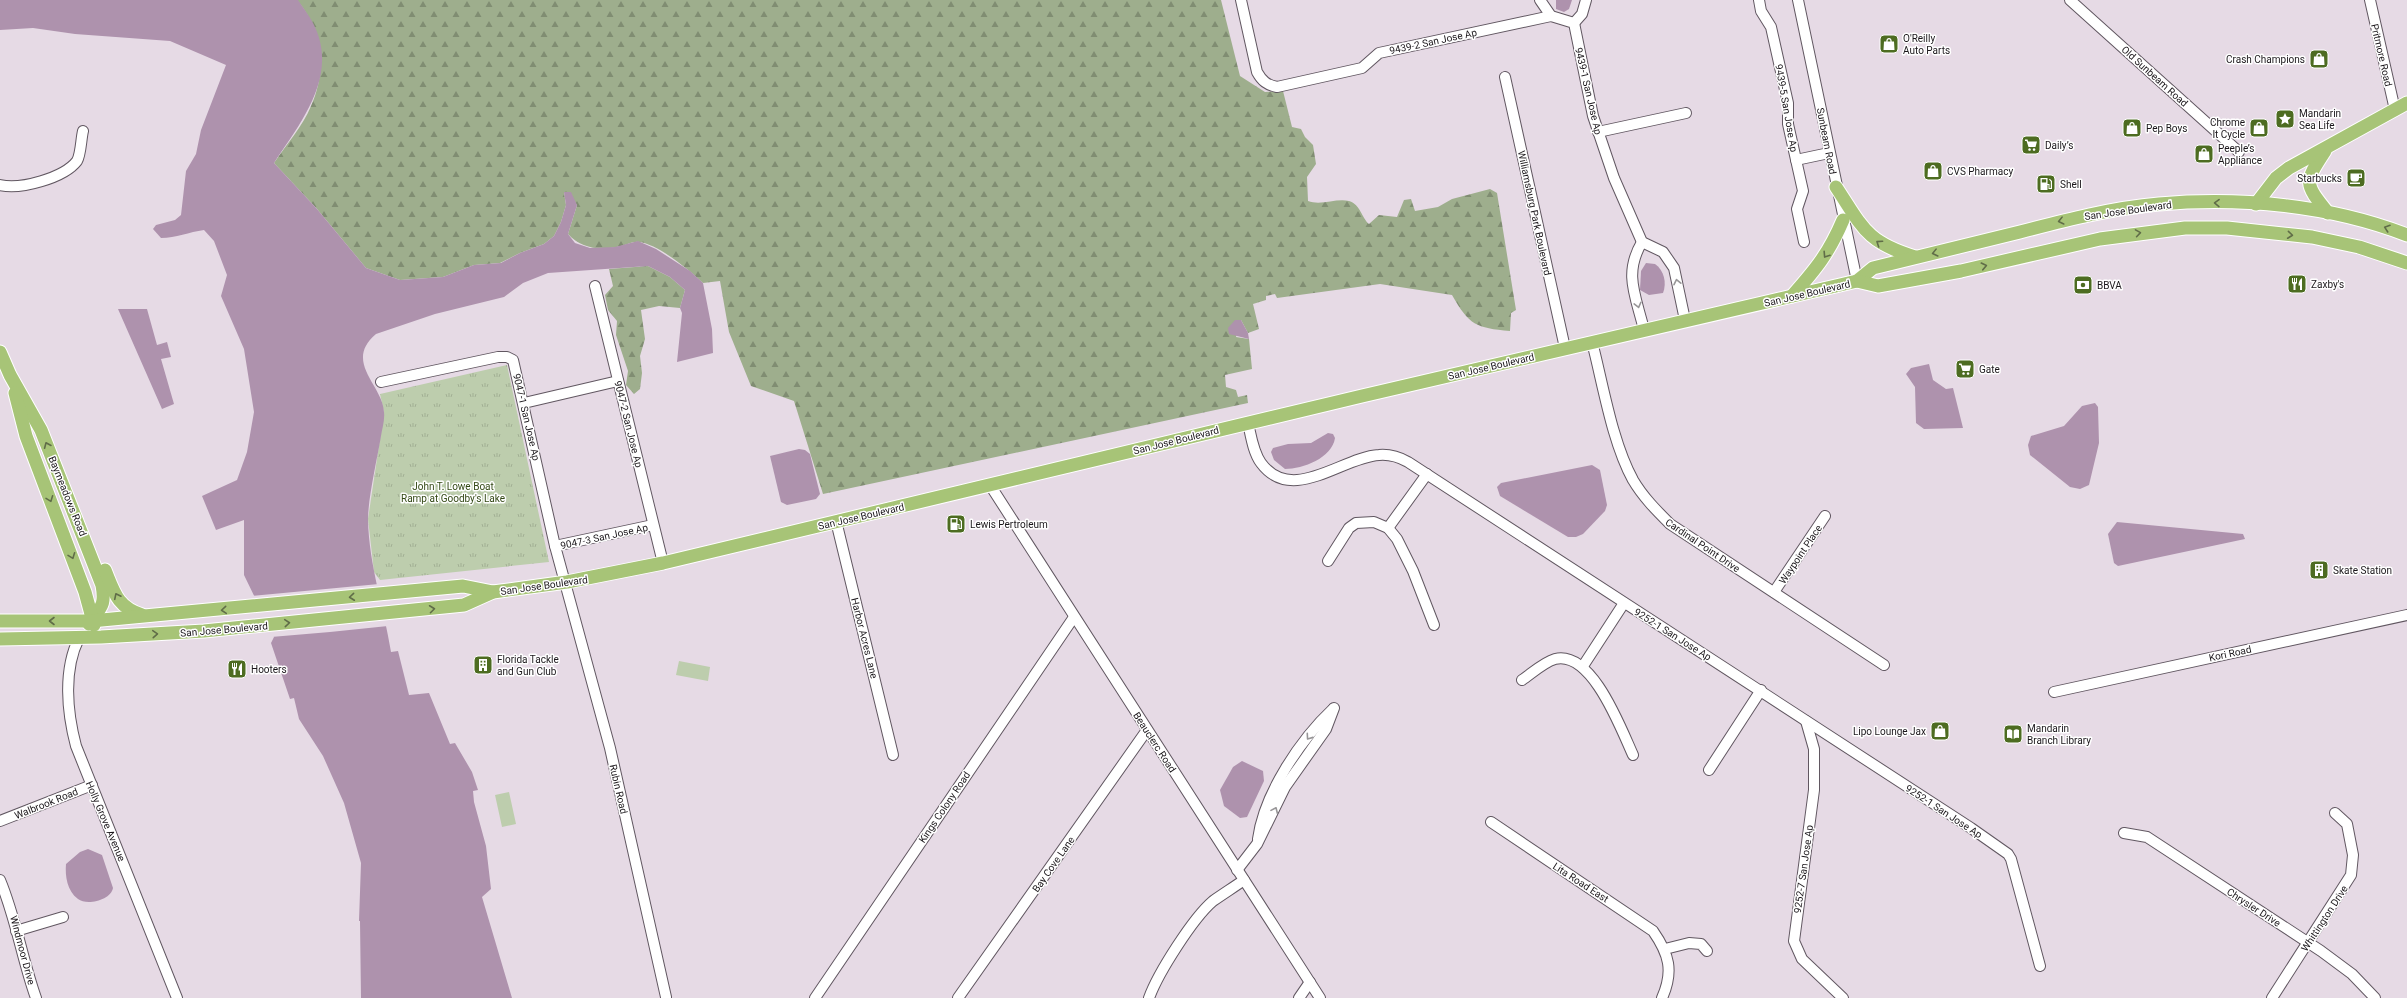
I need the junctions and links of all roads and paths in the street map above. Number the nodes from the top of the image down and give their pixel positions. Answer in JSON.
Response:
{"nodes":[{"id":1,"x":1241,"y":0,"type":"edge"},
{"id":2,"x":1540,"y":0,"type":"edge"},
{"id":3,"x":1586,"y":0,"type":"edge"},
{"id":4,"x":1759,"y":0,"type":"edge"},
{"id":5,"x":1798,"y":0,"type":"edge"},
{"id":6,"x":2070,"y":0,"type":"edge"},
{"id":7,"x":2370,"y":0,"type":"edge"},
{"id":8,"x":1551,"y":16,"type":"junction"},
{"id":9,"x":1574,"y":23,"type":"junction"},
{"id":10,"x":1505,"y":77,"type":"dead end"},
{"id":11,"x":2407,"y":103,"type":"edge"},
{"id":12,"x":2395,"y":110,"type":"junction"},
{"id":13,"x":1686,"y":113,"type":"dead end"},
{"id":14,"x":83,"y":131,"type":"dead end"},
{"id":15,"x":1598,"y":132,"type":"junction"},
{"id":16,"x":2326,"y":149,"type":"junction"},
{"id":17,"x":2239,"y":152,"type":"dead end"},
{"id":18,"x":1829,"y":153,"type":"junction"},
{"id":19,"x":1796,"y":160,"type":"junction"},
{"id":20,"x":0,"y":185,"type":"edge"},
{"id":21,"x":1836,"y":187,"type":"junction"},
{"id":22,"x":2256,"y":204,"type":"junction"},
{"id":23,"x":2328,"y":213,"type":"junction"},
{"id":24,"x":1843,"y":220,"type":"junction"},
{"id":25,"x":2407,"y":234,"type":"edge"},
{"id":26,"x":1642,"y":242,"type":"junction"},
{"id":27,"x":1804,"y":242,"type":"dead end"},
{"id":28,"x":1915,"y":257,"type":"junction"},
{"id":29,"x":2407,"y":264,"type":"edge"},
{"id":30,"x":1857,"y":281,"type":"junction"},
{"id":31,"x":595,"y":286,"type":"dead end"},
{"id":32,"x":1792,"y":296,"type":"junction"},
{"id":33,"x":1685,"y":320,"type":"junction"},
{"id":34,"x":1644,"y":330,"type":"junction"},
{"id":35,"x":1592,"y":342,"type":"junction"},
{"id":36,"x":1565,"y":348,"type":"junction"},
{"id":37,"x":0,"y":352,"type":"edge"},
{"id":38,"x":10,"y":375,"type":"junction"},
{"id":39,"x":618,"y":381,"type":"junction"},
{"id":40,"x":381,"y":382,"type":"dead end"},
{"id":41,"x":524,"y":403,"type":"junction"},
{"id":42,"x":1248,"y":423,"type":"junction"},
{"id":43,"x":1427,"y":474,"type":"junction"},
{"id":44,"x":63,"y":481,"type":"junction"},
{"id":45,"x":990,"y":485,"type":"junction"},
{"id":46,"x":1825,"y":516,"type":"dead end"},
{"id":47,"x":836,"y":521,"type":"junction"},
{"id":48,"x":653,"y":525,"type":"junction"},
{"id":49,"x":1388,"y":528,"type":"junction"},
{"id":50,"x":555,"y":546,"type":"junction"},
{"id":51,"x":1328,"y":561,"type":"dead end"},
{"id":52,"x":663,"y":563,"type":"junction"},
{"id":53,"x":566,"y":582,"type":"junction"},
{"id":54,"x":493,"y":592,"type":"junction"},
{"id":55,"x":1774,"y":592,"type":"junction"},
{"id":56,"x":1624,"y":603,"type":"junction"},
{"id":57,"x":2407,"y":615,"type":"edge"},
{"id":58,"x":148,"y":616,"type":"junction"},
{"id":59,"x":1074,"y":617,"type":"junction"},
{"id":60,"x":0,"y":621,"type":"edge"},
{"id":61,"x":91,"y":621,"type":"junction"},
{"id":62,"x":1434,"y":625,"type":"dead end"},
{"id":63,"x":101,"y":637,"type":"junction"},
{"id":64,"x":79,"y":638,"type":"junction"},
{"id":65,"x":0,"y":639,"type":"edge"},
{"id":66,"x":1884,"y":665,"type":"dead end"},
{"id":67,"x":1583,"y":666,"type":"junction"},
{"id":68,"x":1522,"y":680,"type":"dead end"},
{"id":69,"x":1761,"y":690,"type":"junction"},
{"id":70,"x":2054,"y":692,"type":"dead end"},
{"id":71,"x":1806,"y":721,"type":"junction"},
{"id":72,"x":1147,"y":730,"type":"junction"},
{"id":73,"x":893,"y":755,"type":"dead end"},
{"id":74,"x":1632,"y":755,"type":"dead end"},
{"id":75,"x":1292,"y":769,"type":"junction"},
{"id":76,"x":1709,"y":770,"type":"dead end"},
{"id":77,"x":92,"y":785,"type":"junction"},
{"id":78,"x":2335,"y":813,"type":"dead end"},
{"id":79,"x":0,"y":821,"type":"edge"},
{"id":80,"x":1490,"y":822,"type":"dead end"},
{"id":81,"x":2124,"y":833,"type":"dead end"},
{"id":82,"x":1237,"y":870,"type":"junction"},
{"id":83,"x":0,"y":880,"type":"edge"},
{"id":84,"x":1244,"y":880,"type":"junction"},
{"id":85,"x":62,"y":917,"type":"dead end"},
{"id":86,"x":16,"y":931,"type":"junction"},
{"id":87,"x":2308,"y":942,"type":"junction"},
{"id":88,"x":1665,"y":949,"type":"junction"},
{"id":89,"x":1707,"y":951,"type":"dead end"},
{"id":90,"x":2040,"y":966,"type":"dead end"},
{"id":91,"x":1310,"y":982,"type":"junction"},
{"id":92,"x":666,"y":997,"type":"dead end"},
{"id":93,"x":36,"y":998,"type":"edge"},
{"id":94,"x":177,"y":998,"type":"edge"},
{"id":95,"x":815,"y":998,"type":"edge"},
{"id":96,"x":958,"y":998,"type":"edge"},
{"id":97,"x":1149,"y":998,"type":"edge"},
{"id":98,"x":1299,"y":998,"type":"edge"},
{"id":99,"x":1320,"y":998,"type":"edge"},
{"id":100,"x":1662,"y":998,"type":"edge"},
{"id":101,"x":1843,"y":998,"type":"edge"},
{"id":102,"x":2272,"y":998,"type":"edge"},
{"id":103,"x":2375,"y":998,"type":"edge"}],
"edges":[{"from":1,"to":8,"type":"street","name":"9439-2 San Jose Ap"},
{"from":2,"to":8,"type":"street"},
{"from":3,"to":9,"type":"street"},
{"from":4,"to":19,"type":"street","name":"9439-5 San Jose Ap"},
{"from":5,"to":18,"type":"street","name":"Sunbeam Road"},
{"from":6,"to":17,"type":"street","name":"Old Sunbeam Road"},
{"from":7,"to":12,"type":"street","name":"Pritmore Road"},
{"from":8,"to":9,"type":"street"},
{"from":9,"to":15,"type":"street","name":"9439-1 San Jose Ap"},
{"from":10,"to":36,"type":"street","name":"Williamsburg Park Boulevard"},
{"from":11,"to":12,"type":"main road"},
{"from":12,"to":16,"type":"main road"},
{"from":13,"to":15,"type":"street"},
{"from":14,"to":20,"type":"street"},
{"from":15,"to":26,"type":"street","name":"9439-1 San Jose Ap"},
{"from":16,"to":22,"type":"main road"},
{"from":16,"to":23,"type":"main road"},
{"from":18,"to":19,"type":"street"},
{"from":18,"to":21,"type":"street","name":"Sunbeam Road"},
{"from":19,"to":27,"type":"street","name":"9439-5 San Jose Ap"},
{"from":21,"to":24,"type":"street","name":"Sunbeam Road"},
{"from":28,"to":21,"type":"main road","one_way":true},
{"from":22,"to":23,"type":"main road","name":"San Jose Boulevard"},
{"from":22,"to":28,"type":"main road","name":"San Jose Boulevard","one_way":true},
{"from":25,"to":23,"type":"main road","name":"San Jose Boulevard","one_way":true},
{"from":24,"to":30,"type":"street","name":"Sunbeam Road"},
{"from":24,"to":32,"type":"main road","one_way":true},
{"from":33,"to":26,"type":"street","one_way":true},
{"from":26,"to":34,"type":"street","one_way":true},
{"from":28,"to":30,"type":"main road","name":"San Jose Boulevard"},
{"from":30,"to":29,"type":"main road","name":"San Jose Boulevard","one_way":true},
{"from":30,"to":32,"type":"main road","name":"San Jose Boulevard"},
{"from":31,"to":39,"type":"street","name":"9047-2 San Jose Ap"},
{"from":32,"to":33,"type":"main road","name":"San Jose Boulevard"},
{"from":33,"to":34,"type":"main road","name":"San Jose Boulevard"},
{"from":34,"to":35,"type":"main road","name":"San Jose Boulevard"},
{"from":35,"to":36,"type":"main road","name":"San Jose Boulevard"},
{"from":35,"to":55,"type":"street","name":"Cardinal Point Drive"},
{"from":36,"to":42,"type":"main road","name":"San Jose Boulevard"},
{"from":37,"to":38,"type":"main road","name":"Baymeadows Road"},
{"from":44,"to":38,"type":"main road","name":"Baymeadows Road","one_way":true},
{"from":38,"to":61,"type":"main road","name":"Baymeadows Road","one_way":true},
{"from":39,"to":41,"type":"street"},
{"from":39,"to":48,"type":"street","name":"9047-2 San Jose Ap"},
{"from":40,"to":41,"type":"street","name":"9047-1 San Jose Ap"},
{"from":41,"to":50,"type":"street","name":"9047-1 San Jose Ap"},
{"from":42,"to":43,"type":"street","name":"9252-1 San Jose Ap"},
{"from":42,"to":45,"type":"main road","name":"San Jose Boulevard"},
{"from":43,"to":49,"type":"street"},
{"from":43,"to":56,"type":"street","name":"9252-1 San Jose Ap"},
{"from":58,"to":44,"type":"main road","one_way":true},
{"from":44,"to":61,"type":"main road","name":"Baymeadows Road"},
{"from":45,"to":47,"type":"main road","name":"San Jose Boulevard"},
{"from":45,"to":59,"type":"street","name":"Beauclerc Road"},
{"from":46,"to":55,"type":"street","name":"Waypoint Place"},
{"from":47,"to":52,"type":"main road","name":"San Jose Boulevard"},
{"from":47,"to":73,"type":"street","name":"Harbor Acres Lane"},
{"from":48,"to":50,"type":"street","name":"9047-3 San Jose Ap"},
{"from":48,"to":52,"type":"street","name":"9047-2 San Jose Ap"},
{"from":49,"to":51,"type":"street"},
{"from":49,"to":62,"type":"street"},
{"from":50,"to":53,"type":"street","name":"9047-1 San Jose Ap"},
{"from":52,"to":53,"type":"main road","name":"San Jose Boulevard"},
{"from":53,"to":54,"type":"main road","name":"San Jose Boulevard"},
{"from":53,"to":92,"type":"street","name":"Rubin Road"},
{"from":54,"to":58,"type":"main road","name":"San Jose Boulevard","one_way":true},
{"from":63,"to":54,"type":"main road","name":"San Jose Boulevard","one_way":true},
{"from":55,"to":66,"type":"street","name":"Cardinal Point Drive"},
{"from":56,"to":67,"type":"street"},
{"from":56,"to":69,"type":"street","name":"9252-1 San Jose Ap"},
{"from":57,"to":70,"type":"street","name":"Kori Road"},
{"from":58,"to":61,"type":"main road","name":"San Jose Boulevard"},
{"from":59,"to":72,"type":"street","name":"Beauclerc Road"},
{"from":59,"to":95,"type":"street","name":"Kings Colony Road"},
{"from":61,"to":60,"type":"main road","name":"San Jose Boulevard","one_way":true},
{"from":61,"to":63,"type":"main road","name":"Baymeadows Road"},
{"from":61,"to":64,"type":"main road","name":"Baymeadows Road"},
{"from":63,"to":64,"type":"main road","name":"San Jose Boulevard"},
{"from":64,"to":65,"type":"main road","name":"San Jose Boulevard"},
{"from":64,"to":77,"type":"street","name":"Holly Grove Avenue"},
{"from":67,"to":68,"type":"street"},
{"from":67,"to":74,"type":"street"},
{"from":69,"to":71,"type":"street","name":"9252-1 San Jose Ap"},
{"from":69,"to":76,"type":"street"},
{"from":71,"to":90,"type":"street","name":"9252-1 San Jose Ap"},
{"from":71,"to":101,"type":"street","name":"9252-7 San Jose Ap"},
{"from":72,"to":82,"type":"street","name":"Beauclerc Road"},
{"from":72,"to":96,"type":"street","name":"Bay Cove Lane"},
{"from":75,"to":75,"type":"street","one_way":true},
{"from":75,"to":82,"type":"street"},
{"from":77,"to":79,"type":"street","name":"Walbrook Road"},
{"from":77,"to":94,"type":"street","name":"Holly Grove Avenue"},
{"from":78,"to":87,"type":"street","name":"Whittington Drive"},
{"from":80,"to":88,"type":"street","name":"Lita Road East"},
{"from":81,"to":87,"type":"street","name":"Chrysler Drive"},
{"from":82,"to":84,"type":"street","name":"Beauclerc Road"},
{"from":83,"to":86,"type":"street","name":"Windmoor Drive"},
{"from":84,"to":91,"type":"street","name":"Beauclerc Road"},
{"from":84,"to":97,"type":"street"},
{"from":85,"to":86,"type":"street"},
{"from":86,"to":93,"type":"street","name":"Windmoor Drive"},
{"from":87,"to":102,"type":"street","name":"Whittington Drive"},
{"from":87,"to":103,"type":"street","name":"Chrysler Drive"},
{"from":88,"to":89,"type":"street"},
{"from":88,"to":100,"type":"street"},
{"from":91,"to":98,"type":"street"},
{"from":91,"to":99,"type":"street","name":"Beauclerc Road"}]}
